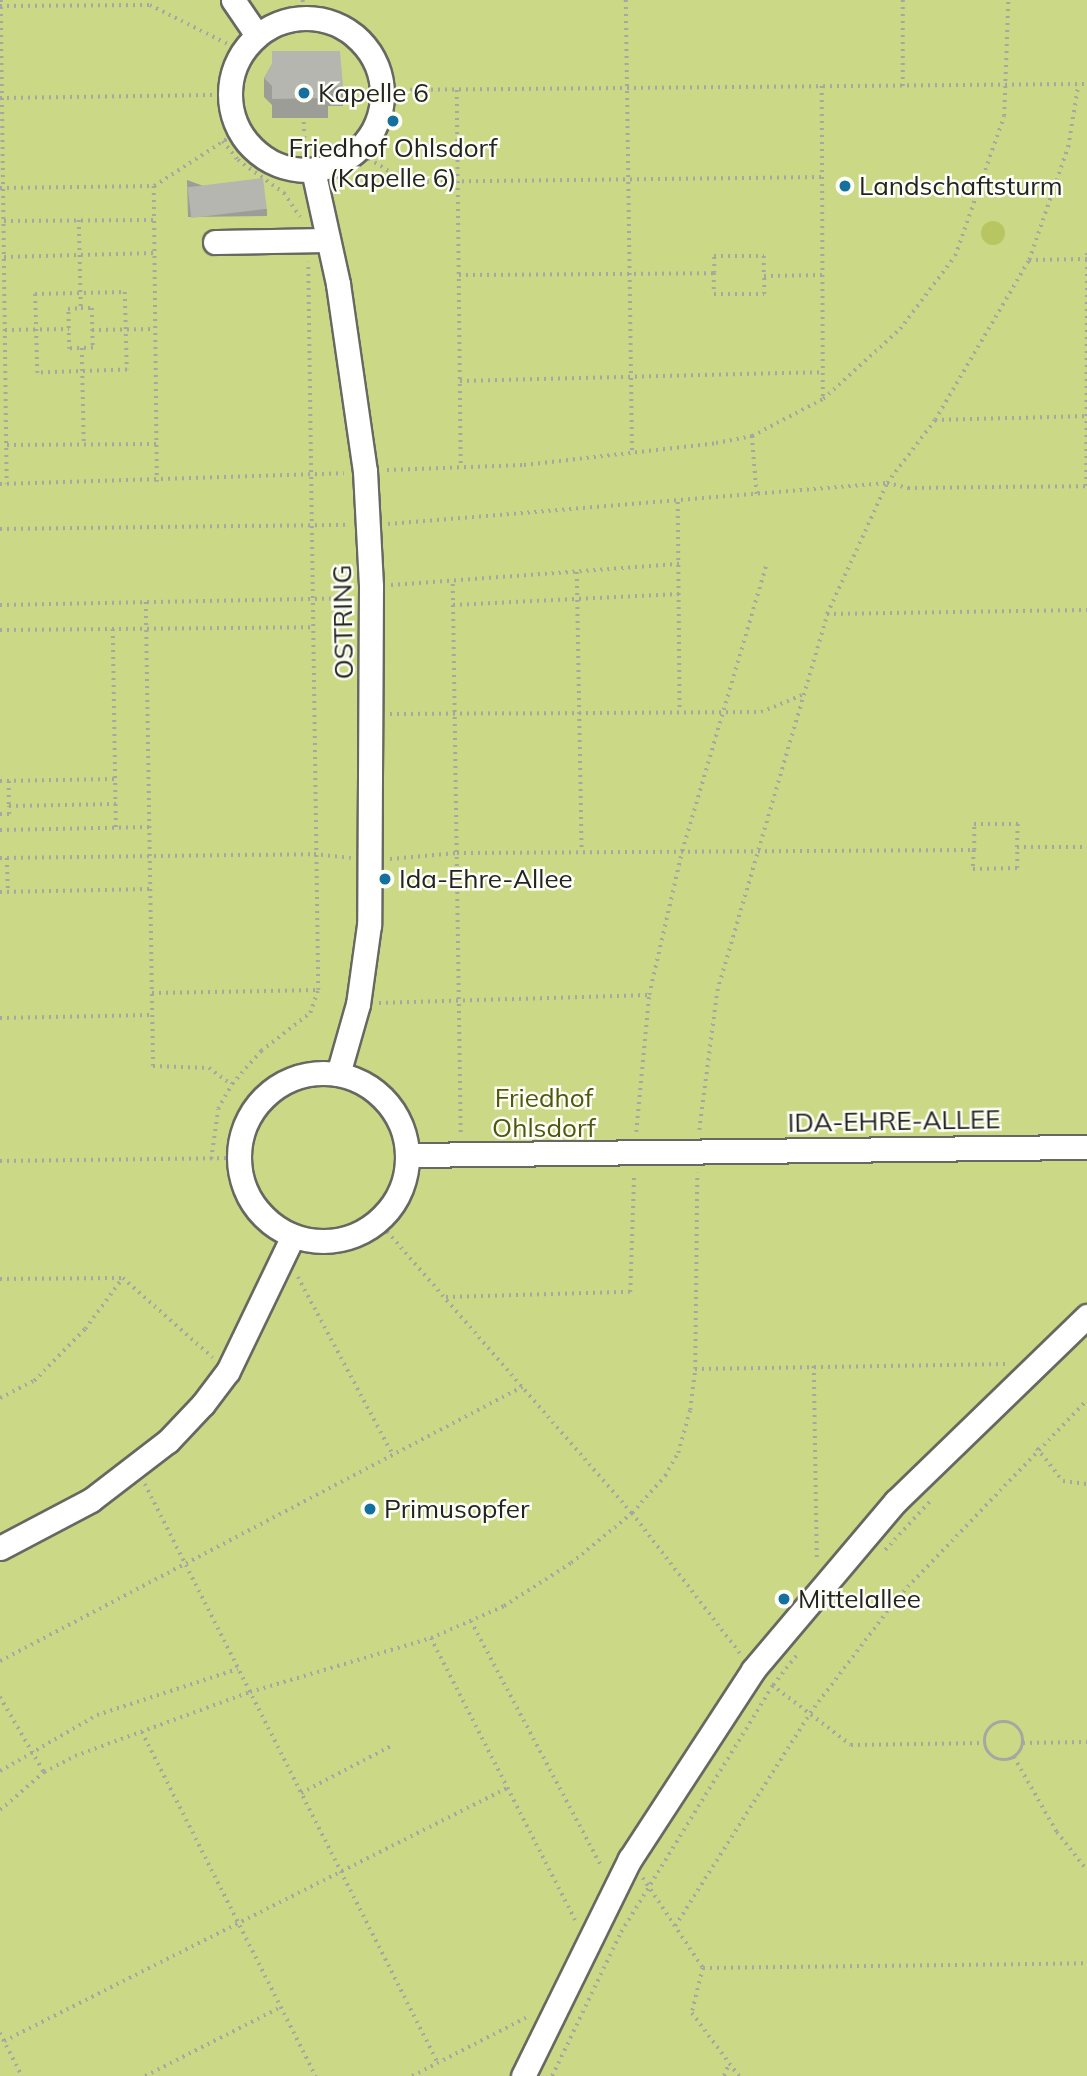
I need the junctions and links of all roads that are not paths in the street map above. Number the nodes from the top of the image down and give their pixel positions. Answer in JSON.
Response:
{"nodes":[{"id":1,"x":233,"y":0,"type":"edge"},
{"id":2,"x":303,"y":9,"type":"edge"},
{"id":3,"x":249,"y":43,"type":"junction"},
{"id":4,"x":309,"y":170,"type":"junction"},
{"id":5,"x":318,"y":240,"type":"junction"},
{"id":6,"x":215,"y":242,"type":"dead end"},
{"id":7,"x":338,"y":1074,"type":"junction"},
{"id":8,"x":1087,"y":1147,"type":"edge"},
{"id":9,"x":408,"y":1155,"type":"junction"},
{"id":10,"x":290,"y":1246,"type":"junction"},
{"id":11,"x":1087,"y":1316,"type":"edge"},
{"id":12,"x":0,"y":1548,"type":"edge"},
{"id":13,"x":523,"y":2076,"type":"edge"}],
"edges":[{"from":1,"to":3,"type":"street"},
{"from":2,"to":3,"type":"street"},
{"from":2,"to":4,"type":"street"},
{"from":3,"to":4,"type":"street"},
{"from":4,"to":5,"type":"street","name":"OSTRING"},
{"from":5,"to":6,"type":"street"},
{"from":5,"to":7,"type":"street","name":"OSTRING"},
{"from":7,"to":9,"type":"street"},
{"from":7,"to":10,"type":"street"},
{"from":8,"to":9,"type":"street","name":"IDA-EHRE-ALLEE"},
{"from":9,"to":10,"type":"street"},
{"from":10,"to":12,"type":"street"},
{"from":11,"to":13,"type":"street"}]}
